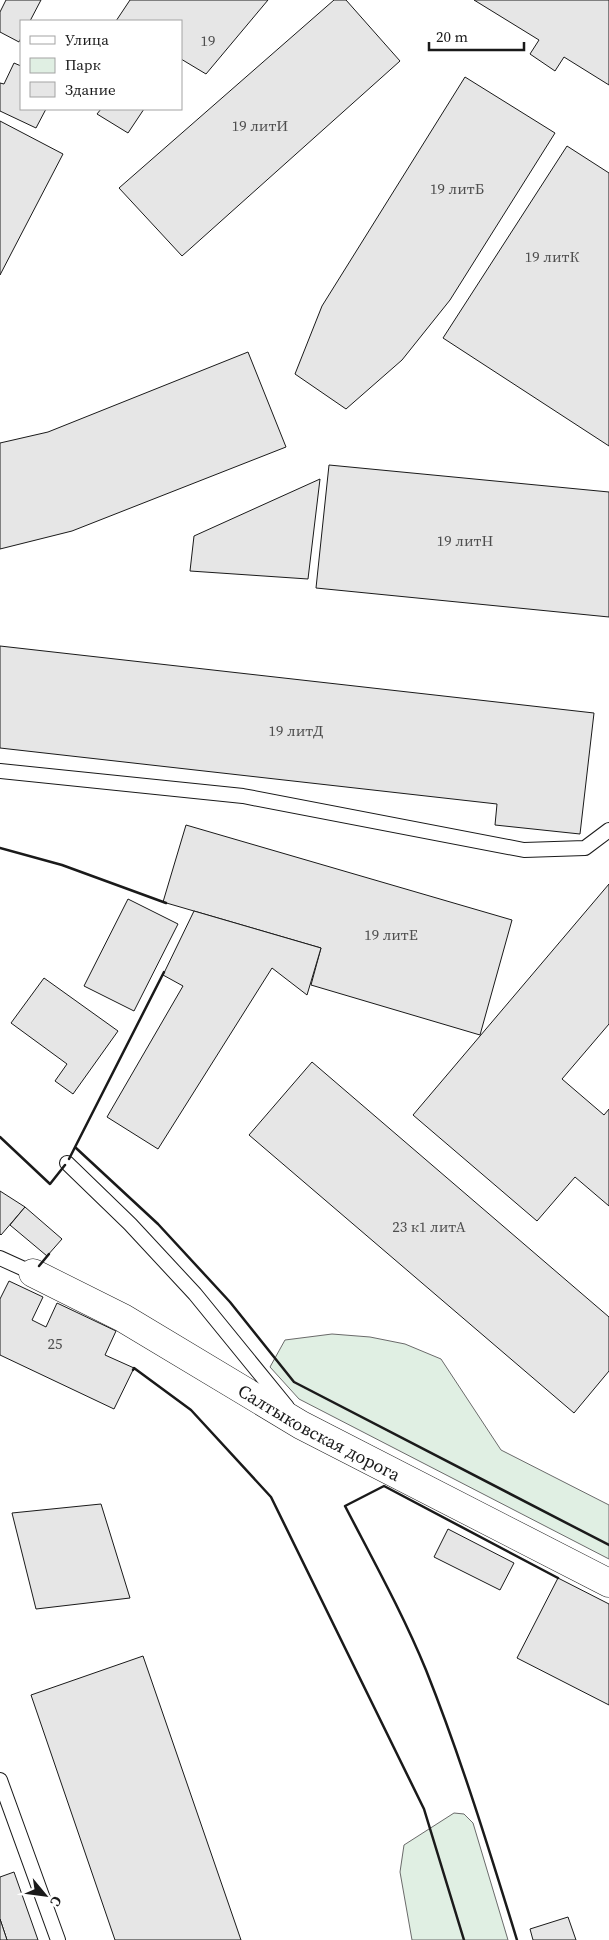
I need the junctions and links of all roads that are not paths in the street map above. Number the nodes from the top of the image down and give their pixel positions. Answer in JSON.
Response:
{"nodes":[{"id":1,"x":0,"y":772,"type":"edge"},
{"id":2,"x":609,"y":830,"type":"edge"},
{"id":3,"x":67,"y":1163,"type":"dead end"},
{"id":4,"x":0,"y":1258,"type":"edge"},
{"id":5,"x":34,"y":1273,"type":"joint"},
{"id":6,"x":301,"y":1425,"type":"junction"},
{"id":7,"x":609,"y":1583,"type":"edge"},
{"id":8,"x":0,"y":1780,"type":"edge"},
{"id":9,"x":58,"y":1940,"type":"edge"}],
"edges":[{"from":1,"to":2,"type":"lane"},
{"from":3,"to":6,"type":"lane"},
{"from":4,"to":5,"type":"lane"},
{"from":5,"to":6,"type":"street","name":"Салтыковская дорога"},
{"from":6,"to":7,"type":"street","name":"Салтыковская дорога"},
{"from":8,"to":9,"type":"lane"}]}
